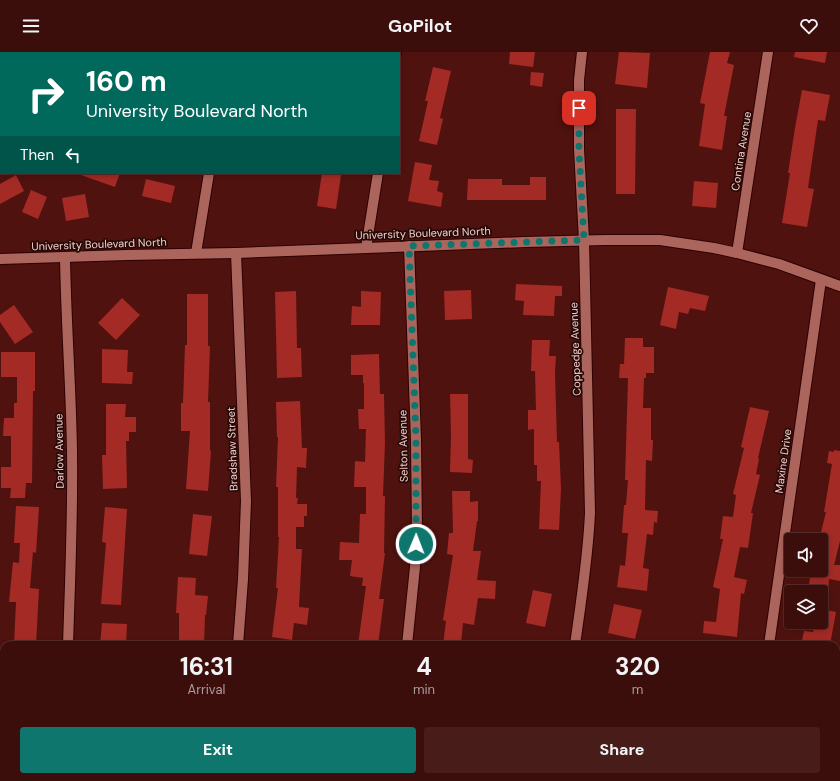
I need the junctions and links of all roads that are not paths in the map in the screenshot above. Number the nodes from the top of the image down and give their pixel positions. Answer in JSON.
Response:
{"nodes":[{"id":1,"x":582,"y":52,"type":"edge"},
{"id":2,"x":768,"y":52,"type":"edge"},
{"id":3,"x":209,"y":174,"type":"edge"},
{"id":4,"x":378,"y":174,"type":"edge"},
{"id":5,"x":584,"y":240,"type":"junction"},
{"id":6,"x":409,"y":246,"type":"junction"},
{"id":7,"x":366,"y":248,"type":"junction"},
{"id":8,"x":196,"y":253,"type":"junction"},
{"id":9,"x":236,"y":253,"type":"junction"},
{"id":10,"x":737,"y":253,"type":"junction"},
{"id":11,"x":65,"y":257,"type":"junction"},
{"id":12,"x":0,"y":259,"type":"edge"},
{"id":13,"x":821,"y":280,"type":"junction"},
{"id":14,"x":840,"y":286,"type":"edge"},
{"id":15,"x":68,"y":641,"type":"edge"},
{"id":16,"x":238,"y":641,"type":"edge"},
{"id":17,"x":407,"y":641,"type":"edge"},
{"id":18,"x":576,"y":641,"type":"edge"},
{"id":19,"x":770,"y":641,"type":"edge"}],
"edges":[{"from":1,"to":5,"type":"street","name":"Coppedge Avenue"},
{"from":2,"to":10,"type":"street","name":"Contina Avenue"},
{"from":3,"to":8,"type":"street"},
{"from":4,"to":7,"type":"street"},
{"from":5,"to":6,"type":"street","name":"University Boulevard North"},
{"from":5,"to":10,"type":"street","name":"University Boulevard North"},
{"from":5,"to":18,"type":"street","name":"Coppedge Avenue"},
{"from":6,"to":7,"type":"street","name":"University Boulevard North"},
{"from":6,"to":17,"type":"street","name":"Selton Avenue"},
{"from":7,"to":9,"type":"street","name":"University Boulevard North"},
{"from":8,"to":9,"type":"street","name":"University Boulevard North"},
{"from":8,"to":11,"type":"street","name":"University Boulevard North"},
{"from":9,"to":16,"type":"street","name":"Bradshaw Street"},
{"from":10,"to":13,"type":"street","name":"University Boulevard North"},
{"from":11,"to":12,"type":"street","name":"University Boulevard North"},
{"from":11,"to":15,"type":"street","name":"Darlow Avenue"},
{"from":13,"to":14,"type":"street","name":"University Boulevard North"},
{"from":13,"to":19,"type":"street","name":"Maxine Drive"}]}
